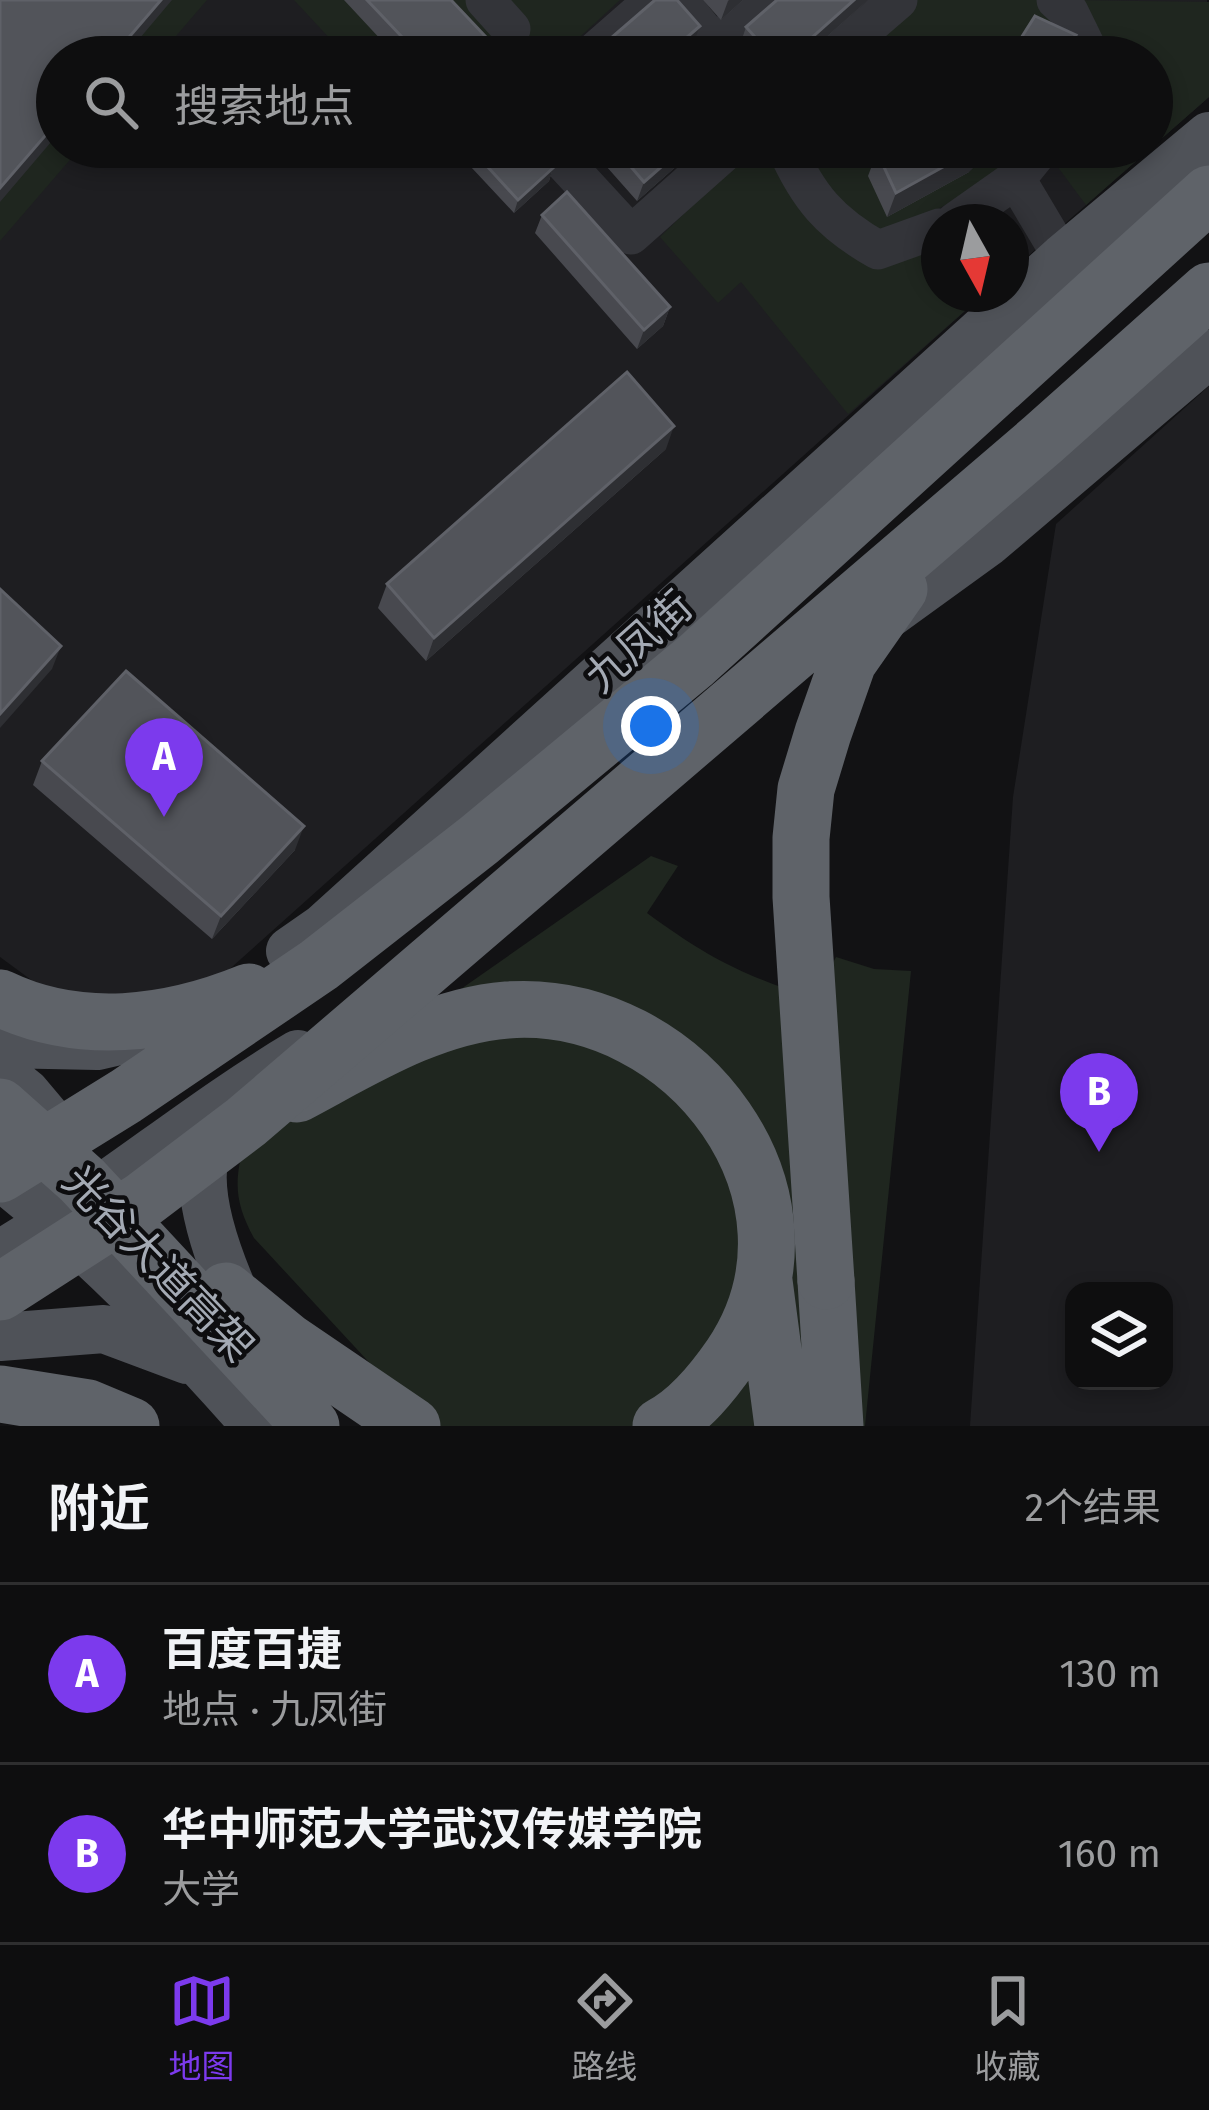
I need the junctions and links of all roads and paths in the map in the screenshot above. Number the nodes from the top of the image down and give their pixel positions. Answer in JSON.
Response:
{"nodes":[{"id":1,"x":654,"y":0,"type":"edge"},
{"id":2,"x":678,"y":0,"type":"edge"},
{"id":3,"x":764,"y":0,"type":"edge"},
{"id":4,"x":898,"y":0,"type":"edge"},
{"id":5,"x":1056,"y":0,"type":"edge"},
{"id":6,"x":613,"y":36,"type":"edge"},
{"id":7,"x":702,"y":36,"type":"edge"},
{"id":8,"x":730,"y":36,"type":"edge"},
{"id":9,"x":856,"y":36,"type":"edge"},
{"id":10,"x":1081,"y":36,"type":"edge"},
{"id":11,"x":1209,"y":136,"type":"edge"},
{"id":12,"x":1173,"y":166,"type":"edge"},
{"id":13,"x":583,"y":168,"type":"edge"},
{"id":14,"x":706,"y":168,"type":"edge"},
{"id":15,"x":795,"y":168,"type":"edge"},
{"id":16,"x":1025,"y":168,"type":"edge"},
{"id":17,"x":1171,"y":168,"type":"edge"},
{"id":18,"x":1016,"y":179,"type":"junction"},
{"id":19,"x":1209,"y":194,"type":"edge"},
{"id":20,"x":981,"y":204,"type":"edge"},
{"id":21,"x":921,"y":234,"type":"edge"},
{"id":22,"x":1063,"y":258,"type":"junction"},
{"id":23,"x":1209,"y":291,"type":"edge"},
{"id":24,"x":1209,"y":354,"type":"edge"},
{"id":25,"x":968,"y":503,"type":"junction"},
{"id":26,"x":329,"y":957,"type":"junction"},
{"id":27,"x":452,"y":977,"type":"dead end"},
{"id":28,"x":0,"y":998,"type":"edge"},
{"id":29,"x":196,"y":1016,"type":"junction"},
{"id":30,"x":625,"y":1032,"type":"junction"},
{"id":31,"x":0,"y":1044,"type":"edge"},
{"id":32,"x":53,"y":1046,"type":"junction"},
{"id":33,"x":0,"y":1072,"type":"edge"},
{"id":34,"x":241,"y":1106,"type":"junction"},
{"id":35,"x":0,"y":1107,"type":"edge"},
{"id":36,"x":38,"y":1181,"type":"edge"},
{"id":37,"x":0,"y":1254,"type":"edge"},
{"id":38,"x":0,"y":1292,"type":"edge"},
{"id":39,"x":0,"y":1337,"type":"edge"},
{"id":40,"x":260,"y":1350,"type":"junction"},
{"id":41,"x":203,"y":1365,"type":"junction"},
{"id":42,"x":0,"y":1394,"type":"edge"},
{"id":43,"x":131,"y":1426,"type":"edge"},
{"id":44,"x":256,"y":1426,"type":"edge"},
{"id":45,"x":273,"y":1426,"type":"edge"},
{"id":46,"x":311,"y":1426,"type":"edge"},
{"id":47,"x":338,"y":1426,"type":"edge"},
{"id":48,"x":412,"y":1426,"type":"edge"},
{"id":49,"x":661,"y":1426,"type":"edge"},
{"id":50,"x":783,"y":1426,"type":"edge"},
{"id":51,"x":835,"y":1426,"type":"edge"}],
"edges":[{"from":1,"to":6,"type":"lane"},
{"from":2,"to":7,"type":"lane"},
{"from":3,"to":8,"type":"lane"},
{"from":4,"to":9,"type":"lane"},
{"from":5,"to":10,"type":"lane"},
{"from":11,"to":12,"type":"main road","name":"九凤街"},
{"from":13,"to":14,"type":"lane"},
{"from":15,"to":21,"type":"lane"},
{"from":16,"to":18,"type":"lane"},
{"from":17,"to":22,"type":"main road","name":"九凤街"},
{"from":18,"to":20,"type":"lane"},
{"from":18,"to":22,"type":"lane"},
{"from":19,"to":26,"type":"highway","bridge":true},
{"from":22,"to":29,"type":"main road","name":"九凤街"},
{"from":23,"to":25,"type":"highway","bridge":true},
{"from":24,"to":34,"type":"main road"},
{"from":25,"to":34,"type":"highway","bridge":true},
{"from":25,"to":51,"type":"highway","bridge":true},
{"from":26,"to":28,"type":"highway","bridge":true},
{"from":26,"to":36,"type":"highway","bridge":true},
{"from":27,"to":30,"type":"highway"},
{"from":28,"to":32,"type":"main road"},
{"from":29,"to":32,"type":"main road"},
{"from":29,"to":36,"type":"main road","name":"九凤街"},
{"from":30,"to":34,"type":"highway","bridge":true},
{"from":30,"to":49,"type":"highway"},
{"from":30,"to":50,"type":"highway"},
{"from":31,"to":32,"type":"main road"},
{"from":33,"to":36,"type":"main road"},
{"from":34,"to":36,"type":"main road"},
{"from":34,"to":38,"type":"highway","bridge":true},
{"from":34,"to":40,"type":"main road"},
{"from":35,"to":36,"type":"highway","name":"光谷大道高架","bridge":true},
{"from":36,"to":37,"type":"main road"},
{"from":36,"to":40,"type":"main road"},
{"from":36,"to":41,"type":"main road"},
{"from":36,"to":45,"type":"highway","name":"光谷大道高架","bridge":true},
{"from":36,"to":46,"type":"highway","name":"光谷大道高架","bridge":true},
{"from":36,"to":48,"type":"highway","bridge":true},
{"from":39,"to":41,"type":"main road"},
{"from":40,"to":47,"type":"main road"},
{"from":41,"to":44,"type":"main road"},
{"from":42,"to":43,"type":"highway"}]}
